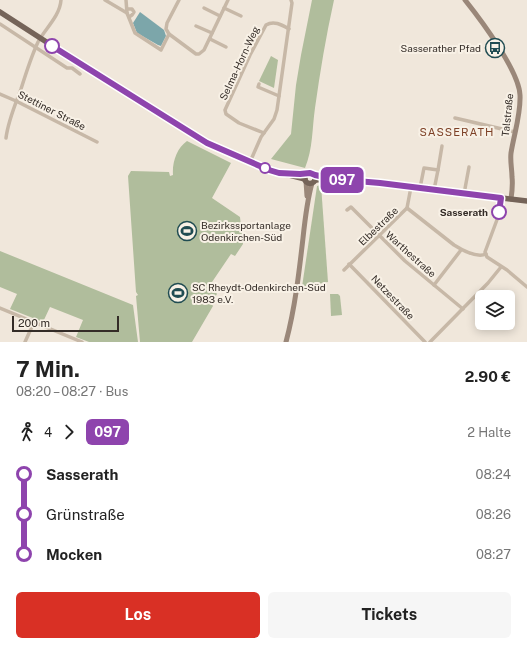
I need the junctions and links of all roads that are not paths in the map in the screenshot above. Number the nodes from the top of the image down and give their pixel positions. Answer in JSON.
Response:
{"nodes":[{"id":1,"x":62,"y":0,"type":"edge"},
{"id":2,"x":105,"y":0,"type":"edge"},
{"id":3,"x":126,"y":0,"type":"edge"},
{"id":4,"x":179,"y":0,"type":"edge"},
{"id":5,"x":228,"y":0,"type":"edge"},
{"id":6,"x":291,"y":0,"type":"edge"},
{"id":7,"x":465,"y":0,"type":"edge"},
{"id":8,"x":204,"y":8,"type":"dead end"},
{"id":9,"x":224,"y":8,"type":"junction"},
{"id":10,"x":0,"y":12,"type":"edge"},
{"id":11,"x":128,"y":13,"type":"junction"},
{"id":12,"x":220,"y":16,"type":"junction"},
{"id":13,"x":241,"y":16,"type":"dead end"},
{"id":14,"x":0,"y":24,"type":"edge"},
{"id":15,"x":196,"y":26,"type":"dead end"},
{"id":16,"x":289,"y":30,"type":"junction"},
{"id":17,"x":212,"y":33,"type":"junction"},
{"id":18,"x":169,"y":34,"type":"junction"},
{"id":19,"x":40,"y":38,"type":"junction"},
{"id":20,"x":210,"y":39,"type":"junction"},
{"id":21,"x":36,"y":47,"type":"junction"},
{"id":22,"x":226,"y":47,"type":"dead end"},
{"id":23,"x":80,"y":74,"type":"dead end"},
{"id":24,"x":260,"y":84,"type":"dead end"},
{"id":25,"x":0,"y":94,"type":"edge"},
{"id":26,"x":279,"y":96,"type":"junction"},
{"id":27,"x":16,"y":100,"type":"junction"},
{"id":28,"x":455,"y":118,"type":"dead end"},
{"id":29,"x":515,"y":132,"type":"junction"},
{"id":30,"x":264,"y":133,"type":"junction"},
{"id":31,"x":6,"y":138,"type":"dead end"},
{"id":32,"x":97,"y":142,"type":"dead end"},
{"id":33,"x":442,"y":146,"type":"dead end"},
{"id":34,"x":250,"y":162,"type":"junction"},
{"id":35,"x":469,"y":167,"type":"dead end"},
{"id":36,"x":438,"y":170,"type":"junction"},
{"id":37,"x":310,"y":179,"type":"junction"},
{"id":38,"x":411,"y":187,"type":"junction"},
{"id":39,"x":420,"y":188,"type":"junction"},
{"id":40,"x":434,"y":190,"type":"junction"},
{"id":41,"x":464,"y":194,"type":"junction"},
{"id":42,"x":501,"y":198,"type":"junction"},
{"id":43,"x":511,"y":199,"type":"junction"},
{"id":44,"x":527,"y":200,"type":"edge"},
{"id":45,"x":407,"y":208,"type":"junction"},
{"id":46,"x":347,"y":210,"type":"dead end"},
{"id":47,"x":378,"y":235,"type":"junction"},
{"id":48,"x":461,"y":250,"type":"junction"},
{"id":49,"x":486,"y":254,"type":"junction"},
{"id":50,"x":349,"y":264,"type":"junction"},
{"id":51,"x":501,"y":267,"type":"junction"},
{"id":52,"x":344,"y":270,"type":"dead end"},
{"id":53,"x":434,"y":285,"type":"junction"},
{"id":54,"x":527,"y":287,"type":"edge"},
{"id":55,"x":0,"y":308,"type":"edge"},
{"id":56,"x":463,"y":309,"type":"junction"},
{"id":57,"x":34,"y":322,"type":"junction"},
{"id":58,"x":25,"y":342,"type":"edge"},
{"id":59,"x":82,"y":342,"type":"edge"},
{"id":60,"x":286,"y":342,"type":"edge"},
{"id":61,"x":425,"y":342,"type":"edge"},
{"id":62,"x":430,"y":342,"type":"edge"}],
"edges":[{"from":1,"to":19,"type":"street"},
{"from":2,"to":11,"type":"street"},
{"from":3,"to":11,"type":"street"},
{"from":4,"to":18,"type":"street"},
{"from":5,"to":9,"type":"street"},
{"from":6,"to":16,"type":"street"},
{"from":7,"to":29,"type":"street","name":"Talstraße"},
{"from":8,"to":12,"type":"street"},
{"from":9,"to":12,"type":"street"},
{"from":9,"to":13,"type":"street"},
{"from":10,"to":19,"type":"main road"},
{"from":11,"to":18,"type":"street"},
{"from":12,"to":17,"type":"street"},
{"from":14,"to":21,"type":"street"},
{"from":15,"to":17,"type":"street"},
{"from":16,"to":26,"type":"street"},
{"from":16,"to":30,"type":"street","name":"Selma-Horn-Weg"},
{"from":17,"to":20,"type":"street"},
{"from":18,"to":20,"type":"street"},
{"from":19,"to":21,"type":"street"},
{"from":19,"to":34,"type":"main road"},
{"from":20,"to":22,"type":"street"},
{"from":21,"to":23,"type":"street"},
{"from":21,"to":27,"type":"street"},
{"from":24,"to":26,"type":"street"},
{"from":25,"to":27,"type":"street","name":"Stettiner Straße"},
{"from":26,"to":30,"type":"street"},
{"from":27,"to":31,"type":"street"},
{"from":27,"to":32,"type":"street","name":"Stettiner Straße"},
{"from":28,"to":29,"type":"street"},
{"from":29,"to":43,"type":"street","name":"Talstraße"},
{"from":30,"to":34,"type":"street"},
{"from":33,"to":36,"type":"street"},
{"from":34,"to":37,"type":"main road"},
{"from":35,"to":41,"type":"street"},
{"from":36,"to":39,"type":"street"},
{"from":36,"to":40,"type":"street"},
{"from":37,"to":38,"type":"main road"},
{"from":37,"to":60,"type":"street"},
{"from":38,"to":39,"type":"main road"},
{"from":38,"to":45,"type":"street","name":"Elbestraße"},
{"from":39,"to":40,"type":"main road"},
{"from":40,"to":41,"type":"main road"},
{"from":41,"to":42,"type":"main road"},
{"from":42,"to":43,"type":"main road"},
{"from":42,"to":49,"type":"street"},
{"from":43,"to":44,"type":"main road"},
{"from":45,"to":47,"type":"street","name":"Elbestraße"},
{"from":45,"to":48,"type":"street"},
{"from":46,"to":47,"type":"street","name":"Warthestraße"},
{"from":47,"to":50,"type":"street","name":"Elbestraße"},
{"from":47,"to":53,"type":"street","name":"Warthestraße"},
{"from":48,"to":49,"type":"street"},
{"from":48,"to":53,"type":"street","name":"Warthestraße"},
{"from":49,"to":51,"type":"street"},
{"from":50,"to":52,"type":"street","name":"Elbestraße"},
{"from":50,"to":61,"type":"street","name":"Netzestraße"},
{"from":51,"to":54,"type":"street"},
{"from":51,"to":56,"type":"street"},
{"from":53,"to":56,"type":"street","name":"Warthestraße"},
{"from":55,"to":57,"type":"street"},
{"from":56,"to":62,"type":"street"},
{"from":57,"to":58,"type":"street"},
{"from":57,"to":59,"type":"street"}]}
